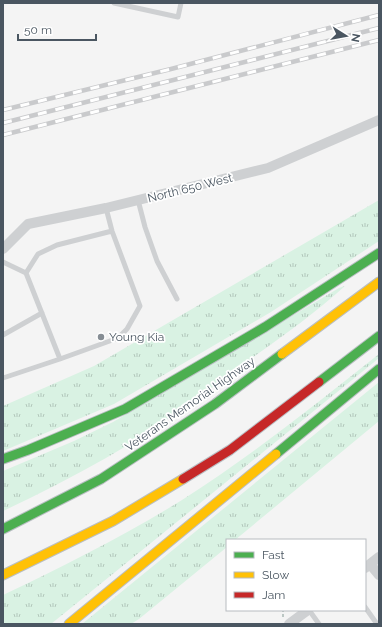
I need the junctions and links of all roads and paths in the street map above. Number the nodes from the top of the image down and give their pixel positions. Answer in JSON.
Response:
{"nodes":[{"id":1,"x":114,"y":3,"type":"edge"},
{"id":2,"x":182,"y":3,"type":"edge"},
{"id":3,"x":379,"y":120,"type":"edge"},
{"id":4,"x":138,"y":200,"type":"junction"},
{"id":5,"x":106,"y":208,"type":"junction"},
{"id":6,"x":112,"y":231,"type":"junction"},
{"id":7,"x":3,"y":249,"type":"edge"},
{"id":8,"x":379,"y":253,"type":"edge"},
{"id":9,"x":3,"y":262,"type":"edge"},
{"id":10,"x":26,"y":273,"type":"junction"},
{"id":11,"x":379,"y":282,"type":"edge"},
{"id":12,"x":177,"y":299,"type":"dead end"},
{"id":13,"x":42,"y":313,"type":"junction"},
{"id":14,"x":3,"y":335,"type":"edge"},
{"id":15,"x":379,"y":336,"type":"edge"},
{"id":16,"x":60,"y":359,"type":"junction"},
{"id":17,"x":379,"y":369,"type":"edge"},
{"id":18,"x":3,"y":378,"type":"edge"},
{"id":19,"x":3,"y":460,"type":"edge"},
{"id":20,"x":3,"y":529,"type":"edge"},
{"id":21,"x":379,"y":557,"type":"edge"},
{"id":22,"x":368,"y":566,"type":"edge"},
{"id":23,"x":3,"y":575,"type":"edge"},
{"id":24,"x":379,"y":575,"type":"edge"},
{"id":25,"x":366,"y":609,"type":"edge"},
{"id":26,"x":307,"y":611,"type":"edge"},
{"id":27,"x":309,"y":611,"type":"edge"},
{"id":28,"x":69,"y":624,"type":"edge"},
{"id":29,"x":289,"y":624,"type":"edge"},
{"id":30,"x":319,"y":624,"type":"edge"},
{"id":31,"x":376,"y":624,"type":"edge"}],
"edges":[{"from":1,"to":2,"type":"lane"},
{"from":3,"to":4,"type":"street","name":"North 650 West"},
{"from":4,"to":5,"type":"street","name":"North 650 West"},
{"from":4,"to":12,"type":"lane"},
{"from":5,"to":6,"type":"lane"},
{"from":5,"to":7,"type":"street","name":"North 650 West"},
{"from":6,"to":10,"type":"lane"},
{"from":6,"to":16,"type":"lane"},
{"from":8,"to":19,"type":"highway"},
{"from":9,"to":10,"type":"lane"},
{"from":10,"to":13,"type":"lane"},
{"from":11,"to":20,"type":"highway","name":"Veterans Memorial Highway"},
{"from":13,"to":14,"type":"lane"},
{"from":13,"to":16,"type":"lane"},
{"from":15,"to":23,"type":"highway"},
{"from":16,"to":18,"type":"lane"},
{"from":17,"to":28,"type":"highway"},
{"from":21,"to":22,"type":"street"},
{"from":22,"to":24,"type":"street"},
{"from":25,"to":31,"type":"lane"},
{"from":26,"to":29,"type":"street"},
{"from":27,"to":30,"type":"lane"}]}
